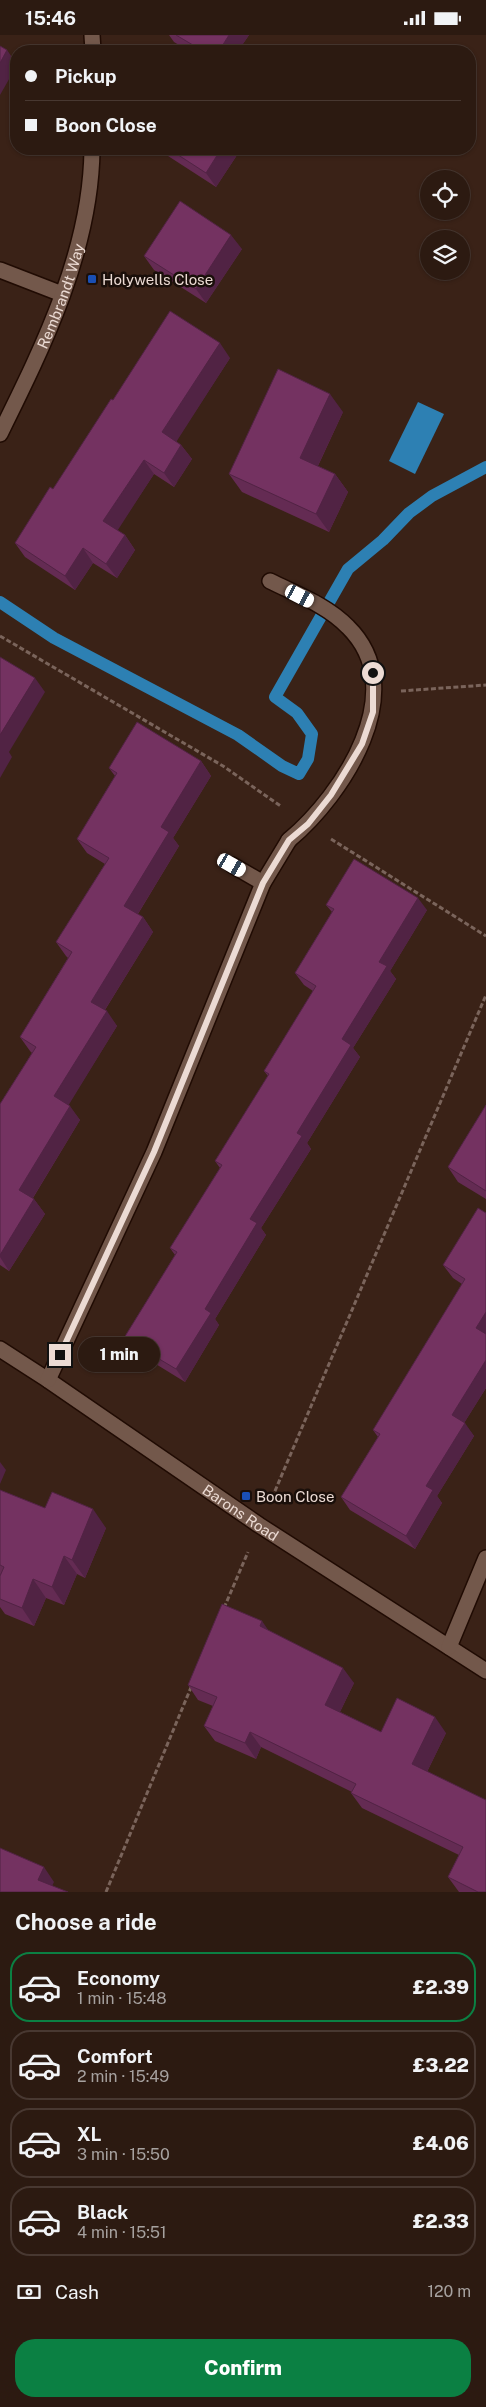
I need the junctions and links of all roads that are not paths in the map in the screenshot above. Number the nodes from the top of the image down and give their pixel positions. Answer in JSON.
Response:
{"nodes":[{"id":1,"x":91,"y":155,"type":"edge"},
{"id":2,"x":0,"y":270,"type":"edge"},
{"id":3,"x":62,"y":295,"type":"junction"},
{"id":4,"x":0,"y":434,"type":"edge"},
{"id":5,"x":270,"y":581,"type":"dead end"},
{"id":6,"x":232,"y":865,"type":"dead end"},
{"id":7,"x":263,"y":883,"type":"junction"},
{"id":8,"x":0,"y":1349,"type":"edge"},
{"id":9,"x":48,"y":1380,"type":"junction"},
{"id":10,"x":486,"y":1558,"type":"edge"},
{"id":11,"x":449,"y":1647,"type":"junction"},
{"id":12,"x":486,"y":1671,"type":"edge"}],
"edges":[{"from":1,"to":3,"type":"street","name":"Rembrandt Way"},
{"from":2,"to":3,"type":"street"},
{"from":3,"to":4,"type":"street","name":"Rembrandt Way"},
{"from":5,"to":7,"type":"street"},
{"from":6,"to":7,"type":"street"},
{"from":7,"to":9,"type":"street"},
{"from":8,"to":9,"type":"street","name":"Barons Road"},
{"from":9,"to":11,"type":"street","name":"Barons Road"},
{"from":10,"to":11,"type":"street"},
{"from":11,"to":12,"type":"street","name":"Barons Road"}]}
